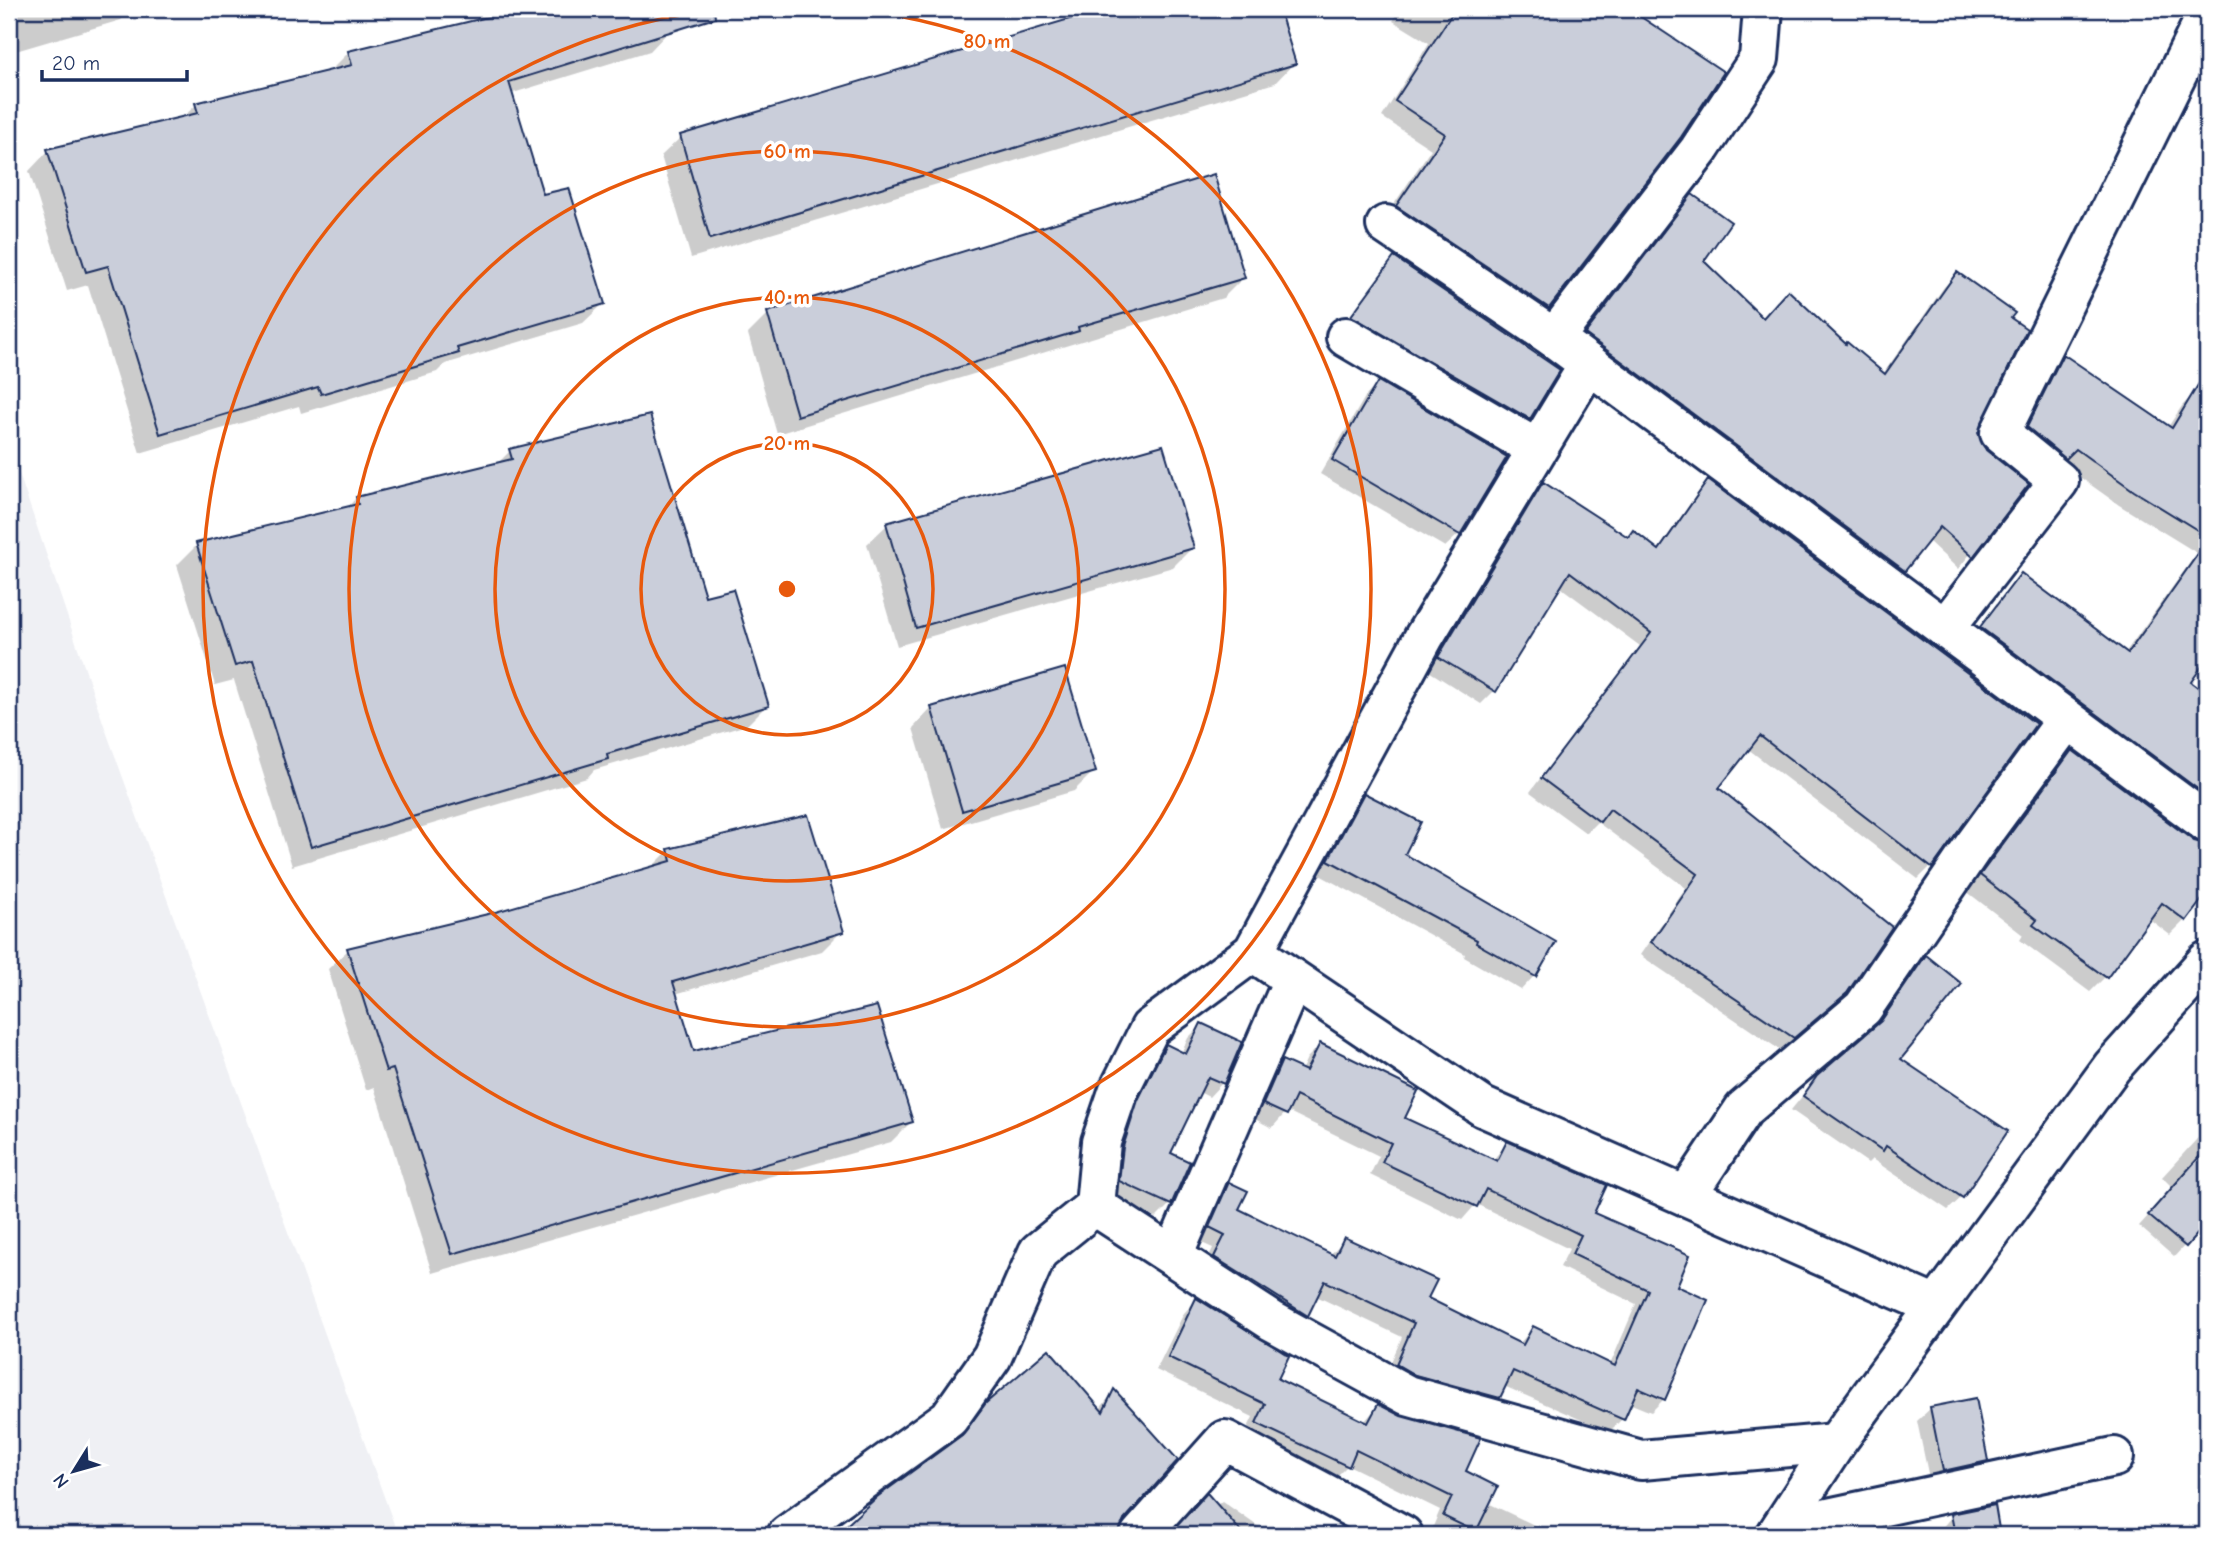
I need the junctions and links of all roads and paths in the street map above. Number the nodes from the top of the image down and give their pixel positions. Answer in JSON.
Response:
{"nodes":[{"id":1,"x":1763,"y":9,"type":"edge"},
{"id":2,"x":2207,"y":14,"type":"edge"},
{"id":3,"x":1386,"y":225,"type":"dead end"},
{"id":4,"x":1346,"y":337,"type":"dead end"},
{"id":5,"x":1554,"y":338,"type":"junction"},
{"id":6,"x":1589,"y":363,"type":"junction"},
{"id":7,"x":1537,"y":449,"type":"junction"},
{"id":8,"x":1945,"y":628,"type":"junction"},
{"id":9,"x":2067,"y":719,"type":"junction"},
{"id":10,"x":2207,"y":824,"type":"edge"},
{"id":11,"x":1253,"y":953,"type":"junction"},
{"id":12,"x":2207,"y":961,"type":"edge"},
{"id":13,"x":1293,"y":980,"type":"junction"},
{"id":14,"x":1686,"y":1196,"type":"junction"},
{"id":15,"x":1095,"y":1206,"type":"junction"},
{"id":16,"x":1174,"y":1256,"type":"junction"},
{"id":17,"x":1936,"y":1306,"type":"junction"},
{"id":18,"x":1836,"y":1443,"type":"junction"},
{"id":19,"x":2114,"y":1457,"type":"dead end"},
{"id":20,"x":1778,"y":1532,"type":"edge"},
{"id":21,"x":787,"y":1535,"type":"edge"},
{"id":22,"x":1140,"y":1535,"type":"edge"},
{"id":23,"x":1403,"y":1535,"type":"edge"}],
"edges":[{"from":1,"to":5,"type":"street"},
{"from":2,"to":8,"type":"street"},
{"from":3,"to":5,"type":"street"},
{"from":4,"to":7,"type":"street"},
{"from":5,"to":6,"type":"street"},
{"from":6,"to":7,"type":"street"},
{"from":6,"to":8,"type":"street"},
{"from":7,"to":11,"type":"street"},
{"from":8,"to":9,"type":"street"},
{"from":9,"to":10,"type":"street"},
{"from":9,"to":14,"type":"street"},
{"from":11,"to":13,"type":"street"},
{"from":11,"to":15,"type":"street"},
{"from":12,"to":17,"type":"street"},
{"from":13,"to":14,"type":"street"},
{"from":13,"to":16,"type":"street"},
{"from":14,"to":17,"type":"street"},
{"from":15,"to":16,"type":"street"},
{"from":15,"to":21,"type":"street"},
{"from":16,"to":18,"type":"street"},
{"from":17,"to":18,"type":"street"},
{"from":18,"to":20,"type":"street"},
{"from":19,"to":20,"type":"street"},
{"from":22,"to":23,"type":"street"}]}
